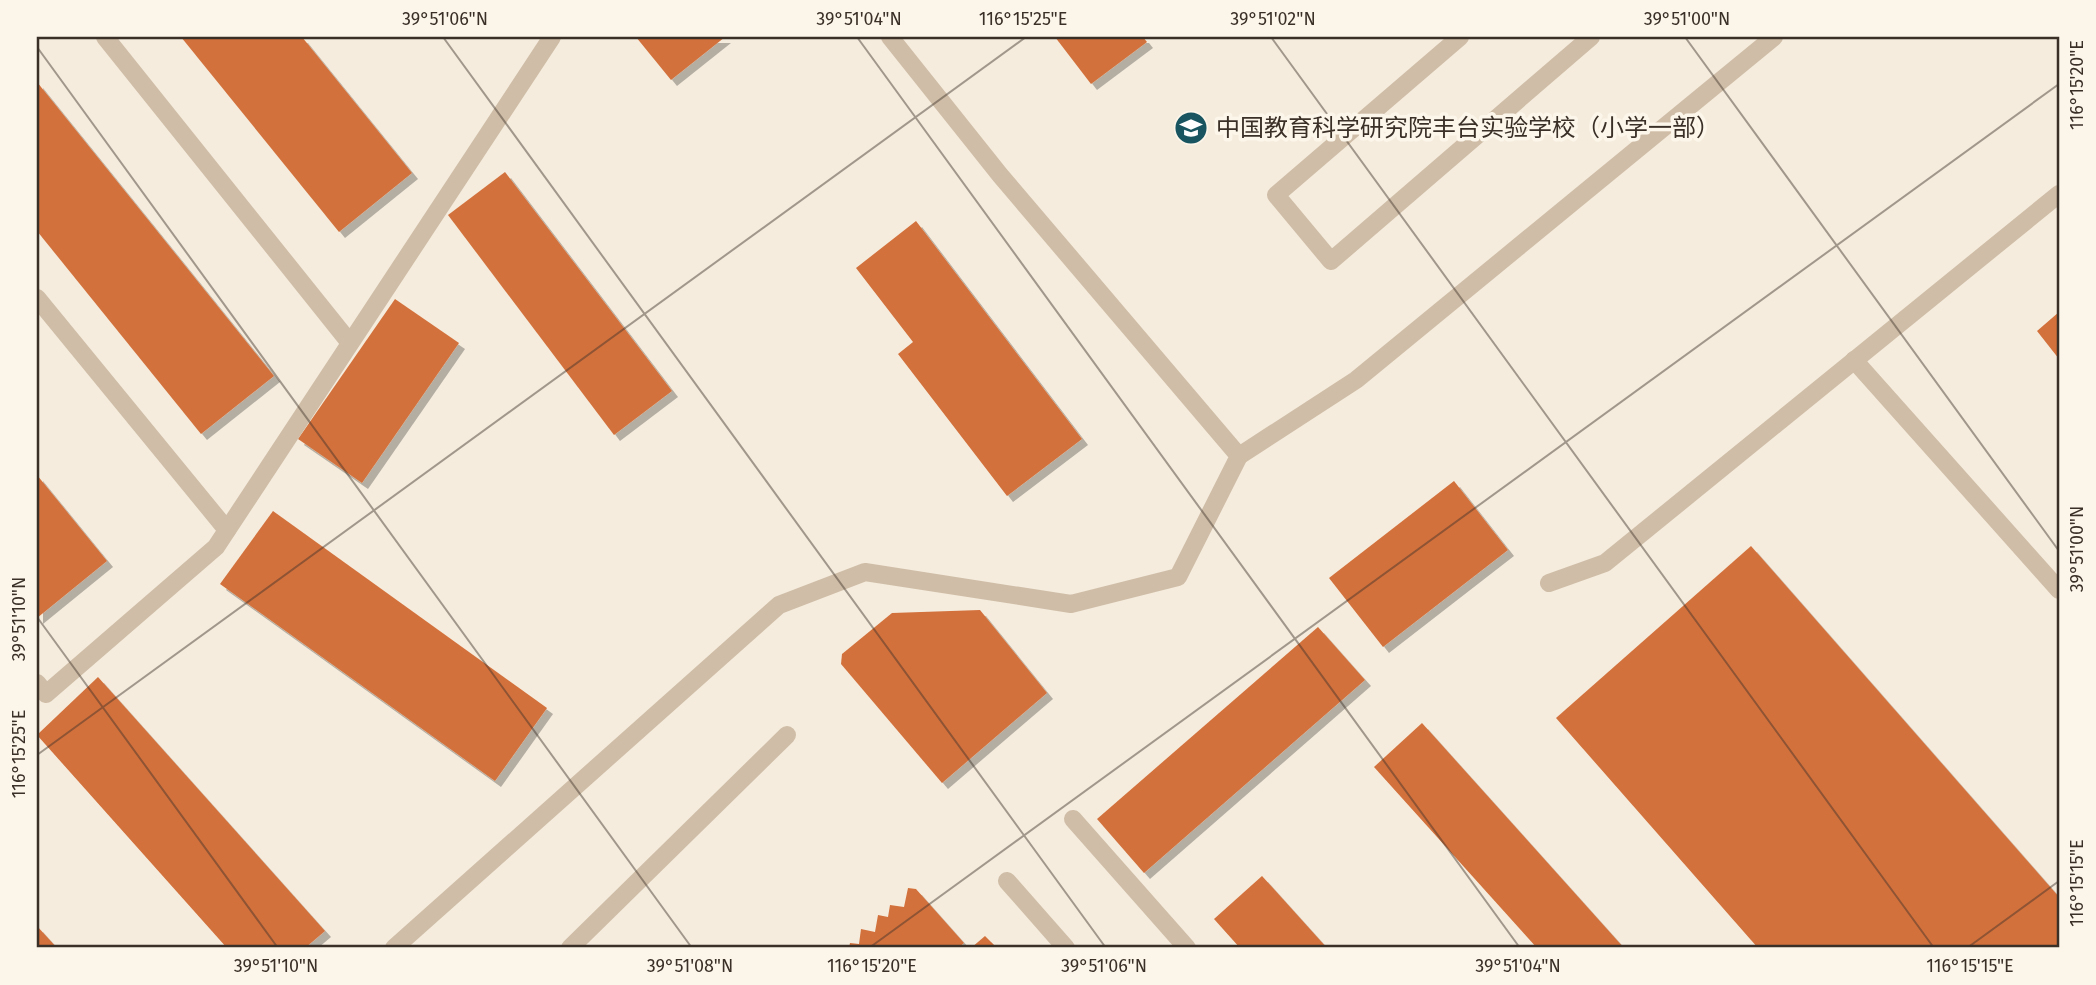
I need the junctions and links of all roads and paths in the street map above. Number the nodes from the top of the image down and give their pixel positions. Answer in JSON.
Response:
{"nodes":[{"id":1,"x":105,"y":37,"type":"edge"},
{"id":2,"x":552,"y":37,"type":"edge"},
{"id":3,"x":890,"y":37,"type":"edge"},
{"id":4,"x":1460,"y":37,"type":"edge"},
{"id":5,"x":1591,"y":37,"type":"edge"},
{"id":6,"x":1774,"y":37,"type":"edge"},
{"id":7,"x":2059,"y":194,"type":"edge"},
{"id":8,"x":37,"y":298,"type":"edge"},
{"id":9,"x":350,"y":344,"type":"junction"},
{"id":10,"x":1854,"y":360,"type":"junction"},
{"id":11,"x":1239,"y":456,"type":"junction"},
{"id":12,"x":227,"y":530,"type":"junction"},
{"id":13,"x":1549,"y":583,"type":"dead end"},
{"id":14,"x":2059,"y":590,"type":"edge"},
{"id":15,"x":37,"y":683,"type":"edge"},
{"id":16,"x":787,"y":735,"type":"dead end"},
{"id":17,"x":1073,"y":819,"type":"dead end"},
{"id":18,"x":1007,"y":881,"type":"dead end"},
{"id":19,"x":394,"y":948,"type":"edge"},
{"id":20,"x":570,"y":948,"type":"edge"},
{"id":21,"x":1066,"y":948,"type":"edge"},
{"id":22,"x":1187,"y":948,"type":"edge"}],
"edges":[{"from":1,"to":9,"type":"street"},
{"from":2,"to":9,"type":"street"},
{"from":3,"to":11,"type":"street"},
{"from":4,"to":5,"type":"street"},
{"from":6,"to":11,"type":"street"},
{"from":7,"to":10,"type":"street"},
{"from":8,"to":12,"type":"street"},
{"from":9,"to":12,"type":"street"},
{"from":10,"to":13,"type":"street"},
{"from":10,"to":14,"type":"street"},
{"from":11,"to":19,"type":"street"},
{"from":12,"to":15,"type":"street"},
{"from":16,"to":20,"type":"street"},
{"from":17,"to":22,"type":"street"},
{"from":18,"to":21,"type":"street"}]}
